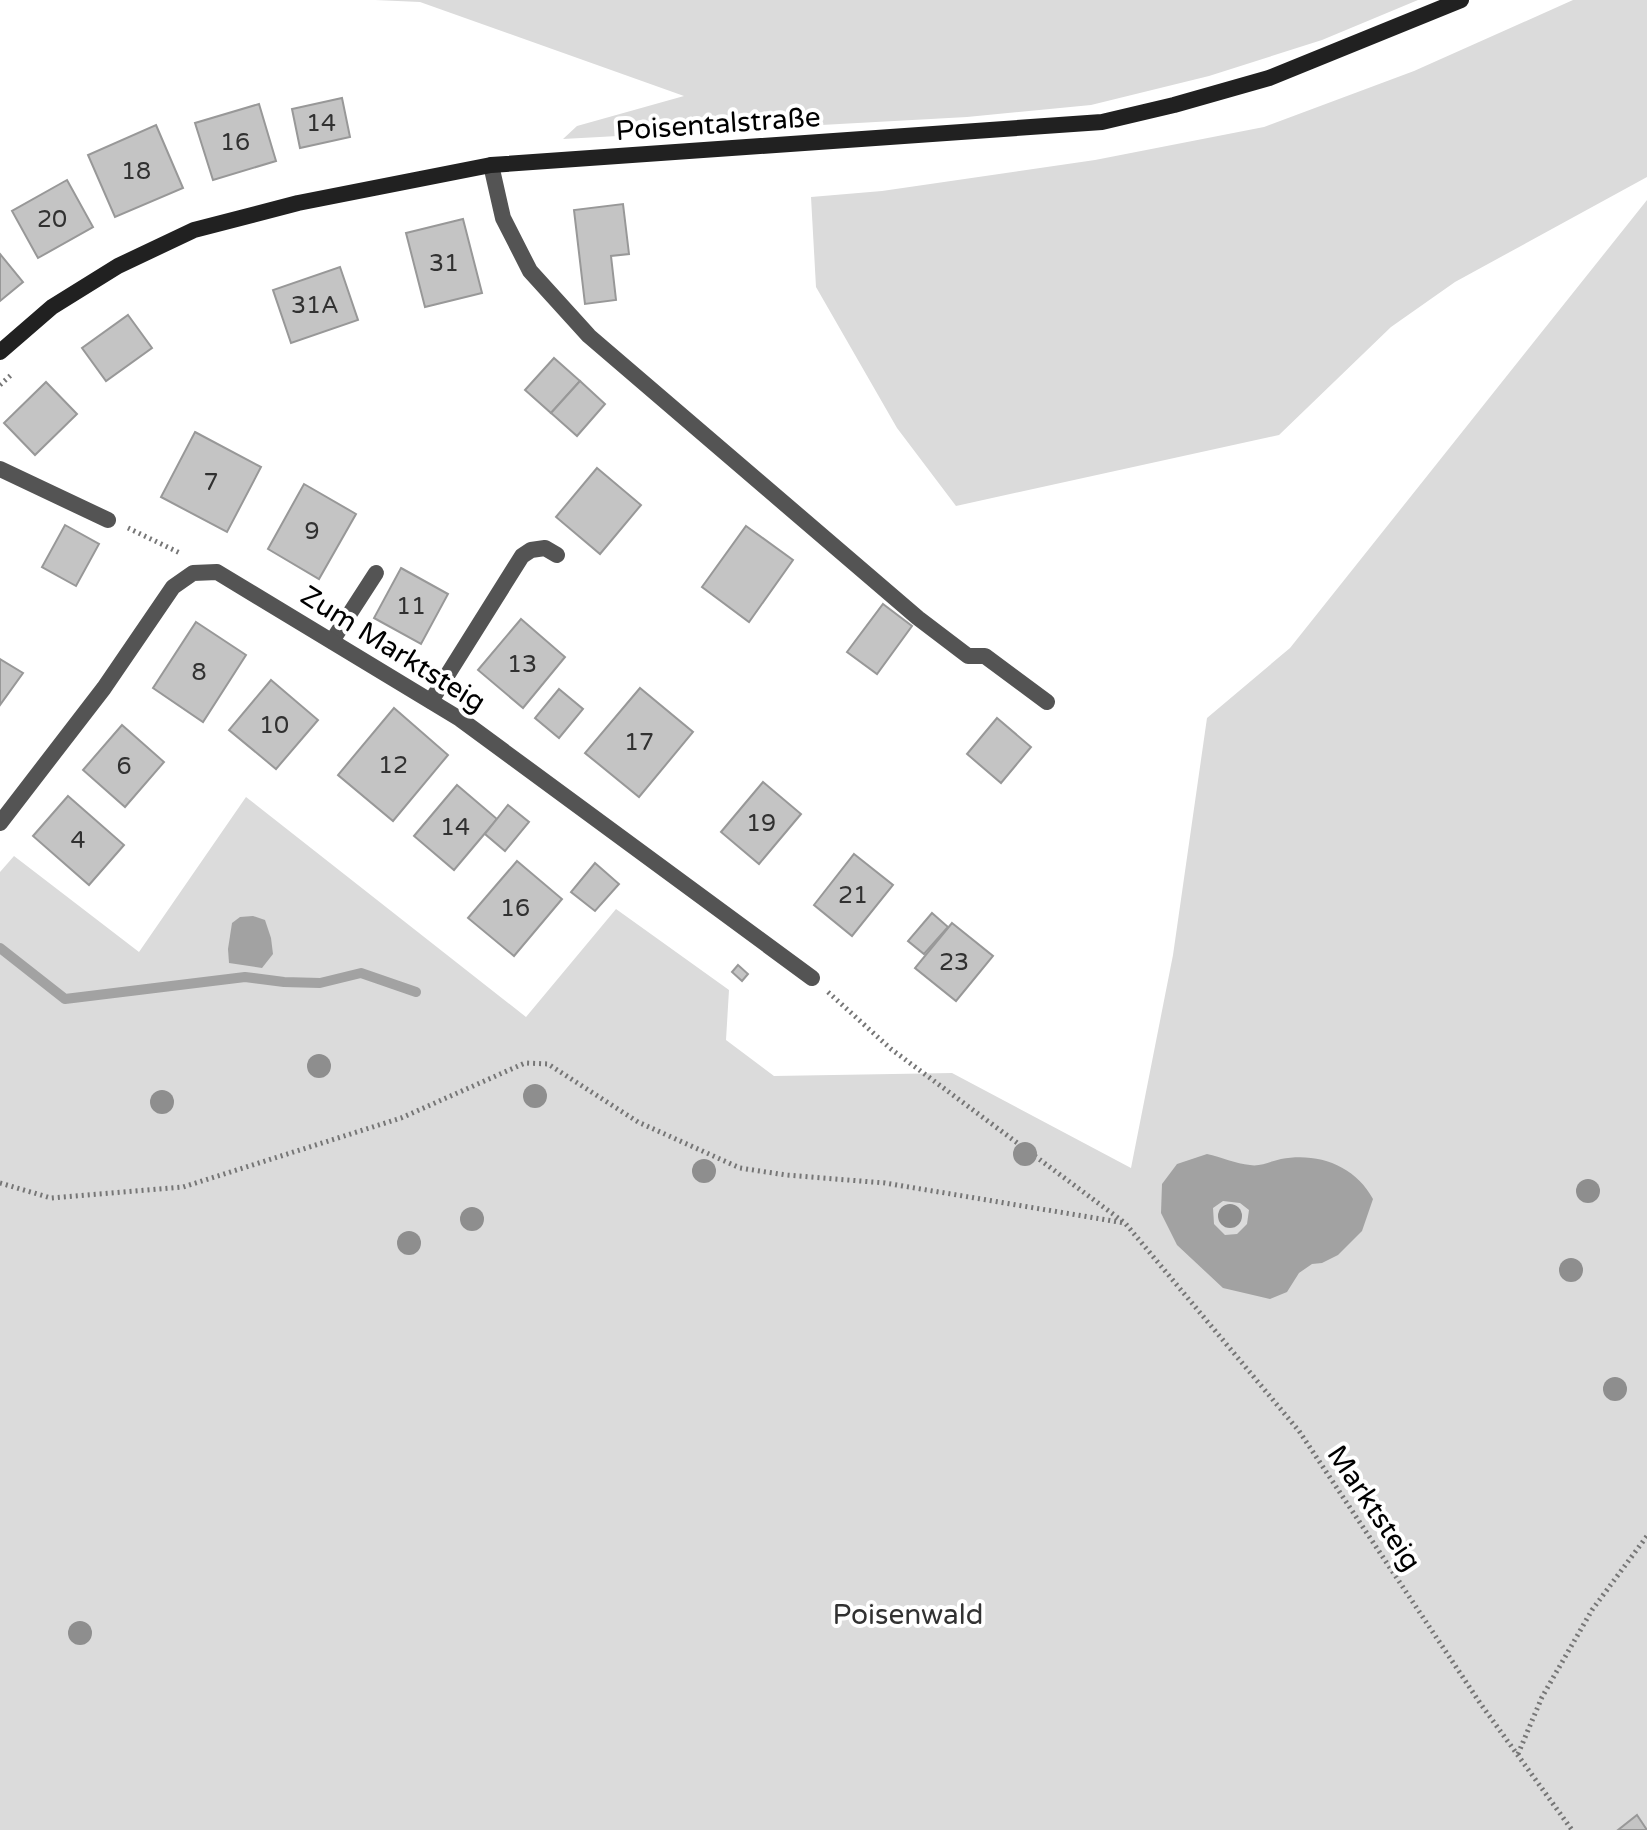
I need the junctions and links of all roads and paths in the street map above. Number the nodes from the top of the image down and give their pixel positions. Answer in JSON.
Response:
{"nodes":[{"id":1,"x":1461,"y":0,"type":"edge"},
{"id":2,"x":491,"y":165,"type":"junction"},
{"id":3,"x":0,"y":352,"type":"edge"},
{"id":4,"x":22,"y":366,"type":"dead end"},
{"id":5,"x":0,"y":385,"type":"edge"},
{"id":6,"x":0,"y":469,"type":"edge"},
{"id":7,"x":108,"y":520,"type":"joint"},
{"id":8,"x":165,"y":544,"type":"dead end"},
{"id":9,"x":557,"y":555,"type":"dead end"},
{"id":10,"x":376,"y":573,"type":"dead end"},
{"id":11,"x":332,"y":641,"type":"junction"},
{"id":12,"x":431,"y":701,"type":"junction"},
{"id":13,"x":1047,"y":702,"type":"dead end"},
{"id":14,"x":0,"y":823,"type":"edge"},
{"id":15,"x":812,"y":978,"type":"joint"},
{"id":16,"x":0,"y":1183,"type":"edge"},
{"id":17,"x":1125,"y":1223,"type":"junction"},
{"id":18,"x":1647,"y":1536,"type":"edge"},
{"id":19,"x":1518,"y":1755,"type":"junction"},
{"id":20,"x":1572,"y":1830,"type":"edge"}],
"edges":[{"from":1,"to":2,"type":"main road","name":"Poisentalstraße"},
{"from":2,"to":3,"type":"main road","name":"Poisentalstraße"},
{"from":2,"to":13,"type":"street"},
{"from":4,"to":5,"type":"path"},
{"from":6,"to":7,"type":"street"},
{"from":7,"to":8,"type":"path"},
{"from":9,"to":12,"type":"street"},
{"from":10,"to":11,"type":"street"},
{"from":11,"to":12,"type":"street","name":"Zum Marktsteig"},
{"from":11,"to":14,"type":"street","name":"Zum Marktsteig"},
{"from":12,"to":15,"type":"street","name":"Zum Marktsteig"},
{"from":15,"to":17,"type":"path","name":"Marktsteig"},
{"from":16,"to":17,"type":"path"},
{"from":17,"to":19,"type":"path","name":"Marktsteig"},
{"from":18,"to":19,"type":"path"},
{"from":19,"to":20,"type":"path","name":"Marktsteig"}]}
